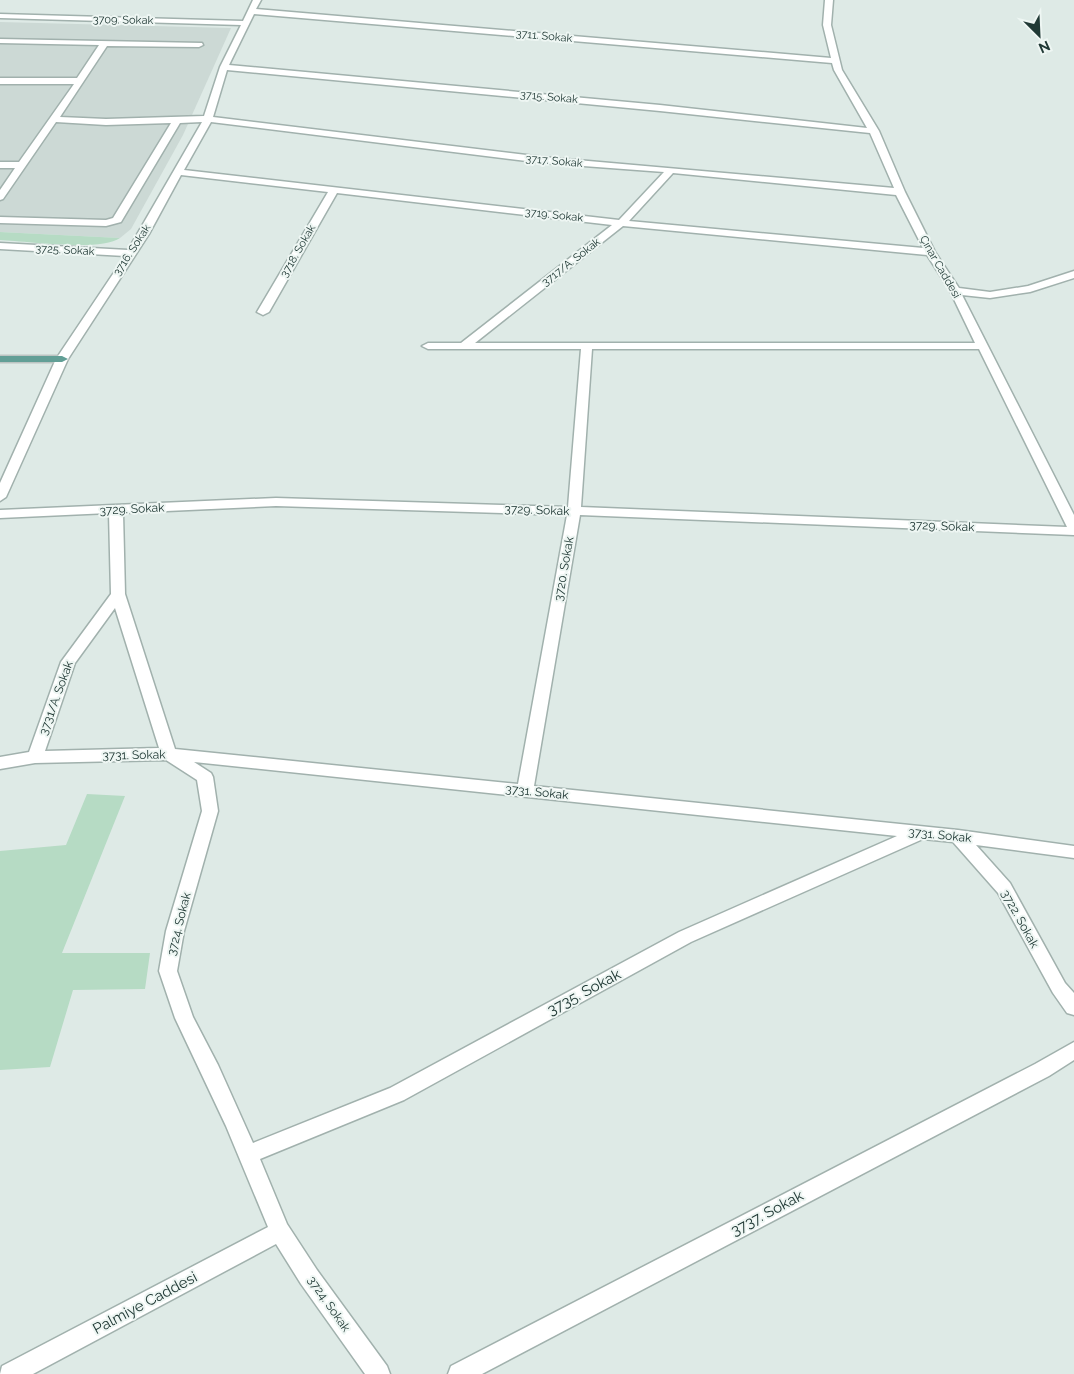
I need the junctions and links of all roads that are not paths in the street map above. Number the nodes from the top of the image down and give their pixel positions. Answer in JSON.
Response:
{"nodes":[{"id":1,"x":258,"y":0,"type":"edge"},
{"id":2,"x":829,"y":0,"type":"edge"},
{"id":3,"x":252,"y":11,"type":"junction"},
{"id":4,"x":0,"y":16,"type":"edge"},
{"id":5,"x":246,"y":23,"type":"junction"},
{"id":6,"x":0,"y":41,"type":"edge"},
{"id":7,"x":104,"y":44,"type":"junction"},
{"id":8,"x":199,"y":45,"type":"dead end"},
{"id":9,"x":836,"y":61,"type":"junction"},
{"id":10,"x":224,"y":66,"type":"junction"},
{"id":11,"x":0,"y":81,"type":"edge"},
{"id":12,"x":80,"y":81,"type":"junction"},
{"id":13,"x":54,"y":119,"type":"junction"},
{"id":14,"x":208,"y":119,"type":"junction"},
{"id":15,"x":177,"y":120,"type":"junction"},
{"id":16,"x":874,"y":131,"type":"junction"},
{"id":17,"x":0,"y":165,"type":"edge"},
{"id":18,"x":22,"y":165,"type":"junction"},
{"id":19,"x":671,"y":170,"type":"junction"},
{"id":20,"x":178,"y":172,"type":"junction"},
{"id":21,"x":334,"y":190,"type":"junction"},
{"id":22,"x":900,"y":192,"type":"junction"},
{"id":23,"x":0,"y":197,"type":"edge"},
{"id":24,"x":0,"y":220,"type":"edge"},
{"id":25,"x":622,"y":223,"type":"junction"},
{"id":26,"x":0,"y":246,"type":"edge"},
{"id":27,"x":930,"y":252,"type":"junction"},
{"id":28,"x":131,"y":253,"type":"junction"},
{"id":29,"x":1074,"y":274,"type":"edge"},
{"id":30,"x":955,"y":291,"type":"junction"},
{"id":31,"x":263,"y":312,"type":"dead end"},
{"id":32,"x":428,"y":346,"type":"dead end"},
{"id":33,"x":464,"y":346,"type":"junction"},
{"id":34,"x":587,"y":346,"type":"junction"},
{"id":35,"x":982,"y":346,"type":"junction"},
{"id":36,"x":0,"y":359,"type":"edge"},
{"id":37,"x":62,"y":359,"type":"junction"},
{"id":38,"x":0,"y":497,"type":"edge"},
{"id":39,"x":116,"y":510,"type":"junction"},
{"id":40,"x":574,"y":511,"type":"junction"},
{"id":41,"x":0,"y":514,"type":"edge"},
{"id":42,"x":1074,"y":530,"type":"edge"},
{"id":43,"x":118,"y":594,"type":"junction"},
{"id":44,"x":169,"y":754,"type":"junction"},
{"id":45,"x":35,"y":757,"type":"junction"},
{"id":46,"x":0,"y":763,"type":"edge"},
{"id":47,"x":525,"y":790,"type":"junction"},
{"id":48,"x":922,"y":832,"type":"junction"},
{"id":49,"x":958,"y":836,"type":"junction"},
{"id":50,"x":1074,"y":852,"type":"edge"},
{"id":51,"x":1074,"y":1007,"type":"edge"},
{"id":52,"x":1074,"y":1050,"type":"edge"},
{"id":53,"x":248,"y":1155,"type":"junction"},
{"id":54,"x":280,"y":1231,"type":"junction"},
{"id":55,"x":10,"y":1374,"type":"edge"},
{"id":56,"x":379,"y":1374,"type":"edge"},
{"id":57,"x":459,"y":1374,"type":"edge"}],
"edges":[{"from":1,"to":3,"type":"street","name":"3716. Sokak"},
{"from":2,"to":9,"type":"street","name":"Çınar Caddesi"},
{"from":3,"to":5,"type":"street","name":"3716. Sokak"},
{"from":3,"to":9,"type":"street","name":"3711. Sokak"},
{"from":4,"to":5,"type":"street","name":"3709. Sokak"},
{"from":5,"to":10,"type":"street","name":"3716. Sokak"},
{"from":6,"to":7,"type":"street"},
{"from":7,"to":8,"type":"street"},
{"from":7,"to":12,"type":"street"},
{"from":9,"to":16,"type":"street","name":"Çınar Caddesi"},
{"from":10,"to":14,"type":"street","name":"3716. Sokak"},
{"from":10,"to":16,"type":"street","name":"3715. Sokak"},
{"from":11,"to":12,"type":"street"},
{"from":12,"to":13,"type":"street"},
{"from":13,"to":15,"type":"street","name":"3717. Sokak"},
{"from":13,"to":18,"type":"street"},
{"from":14,"to":15,"type":"street","name":"3717. Sokak"},
{"from":14,"to":19,"type":"street","name":"3717. Sokak"},
{"from":14,"to":20,"type":"street","name":"3716. Sokak"},
{"from":15,"to":24,"type":"street"},
{"from":16,"to":22,"type":"street","name":"Çınar Caddesi"},
{"from":17,"to":18,"type":"street"},
{"from":18,"to":23,"type":"street"},
{"from":19,"to":22,"type":"street","name":"3717. Sokak"},
{"from":19,"to":25,"type":"street","name":"3717/A. Sokak"},
{"from":20,"to":21,"type":"street","name":"3719. Sokak"},
{"from":20,"to":28,"type":"street","name":"3716. Sokak"},
{"from":21,"to":25,"type":"street","name":"3719. Sokak"},
{"from":21,"to":31,"type":"street","name":"3718. Sokak"},
{"from":22,"to":27,"type":"street","name":"Çınar Caddesi"},
{"from":25,"to":27,"type":"street","name":"3719. Sokak"},
{"from":25,"to":33,"type":"street","name":"3717/A. Sokak"},
{"from":26,"to":28,"type":"street","name":"3725. Sokak"},
{"from":27,"to":30,"type":"street","name":"Çınar Caddesi"},
{"from":28,"to":37,"type":"street","name":"3716. Sokak"},
{"from":29,"to":30,"type":"street"},
{"from":30,"to":35,"type":"street","name":"Çınar Caddesi"},
{"from":32,"to":33,"type":"street"},
{"from":33,"to":34,"type":"street"},
{"from":34,"to":35,"type":"street"},
{"from":34,"to":40,"type":"street","name":"3720. Sokak"},
{"from":35,"to":42,"type":"street","name":"Çınar Caddesi"},
{"from":36,"to":37,"type":"main road"},
{"from":37,"to":38,"type":"street","name":"3716. Sokak"},
{"from":39,"to":40,"type":"street","name":"3729. Sokak"},
{"from":39,"to":41,"type":"street","name":"3729. Sokak"},
{"from":39,"to":43,"type":"street"},
{"from":40,"to":42,"type":"street","name":"3729. Sokak"},
{"from":40,"to":47,"type":"street","name":"3720. Sokak"},
{"from":43,"to":44,"type":"street"},
{"from":43,"to":45,"type":"street","name":"3731/A. Sokak"},
{"from":44,"to":45,"type":"street","name":"3731. Sokak"},
{"from":44,"to":47,"type":"street","name":"3731. Sokak"},
{"from":44,"to":53,"type":"street","name":"3724. Sokak"},
{"from":45,"to":46,"type":"street","name":"3731. Sokak"},
{"from":47,"to":48,"type":"street","name":"3731. Sokak"},
{"from":48,"to":49,"type":"street","name":"3731. Sokak"},
{"from":48,"to":53,"type":"street","name":"3735. Sokak"},
{"from":49,"to":50,"type":"street","name":"3731. Sokak"},
{"from":49,"to":51,"type":"street","name":"3722. Sokak"},
{"from":52,"to":57,"type":"street","name":"3737. Sokak"},
{"from":53,"to":54,"type":"street","name":"3724. Sokak"},
{"from":54,"to":55,"type":"street","name":"Palmiye Caddesi"},
{"from":54,"to":56,"type":"street","name":"3724. Sokak"}]}
